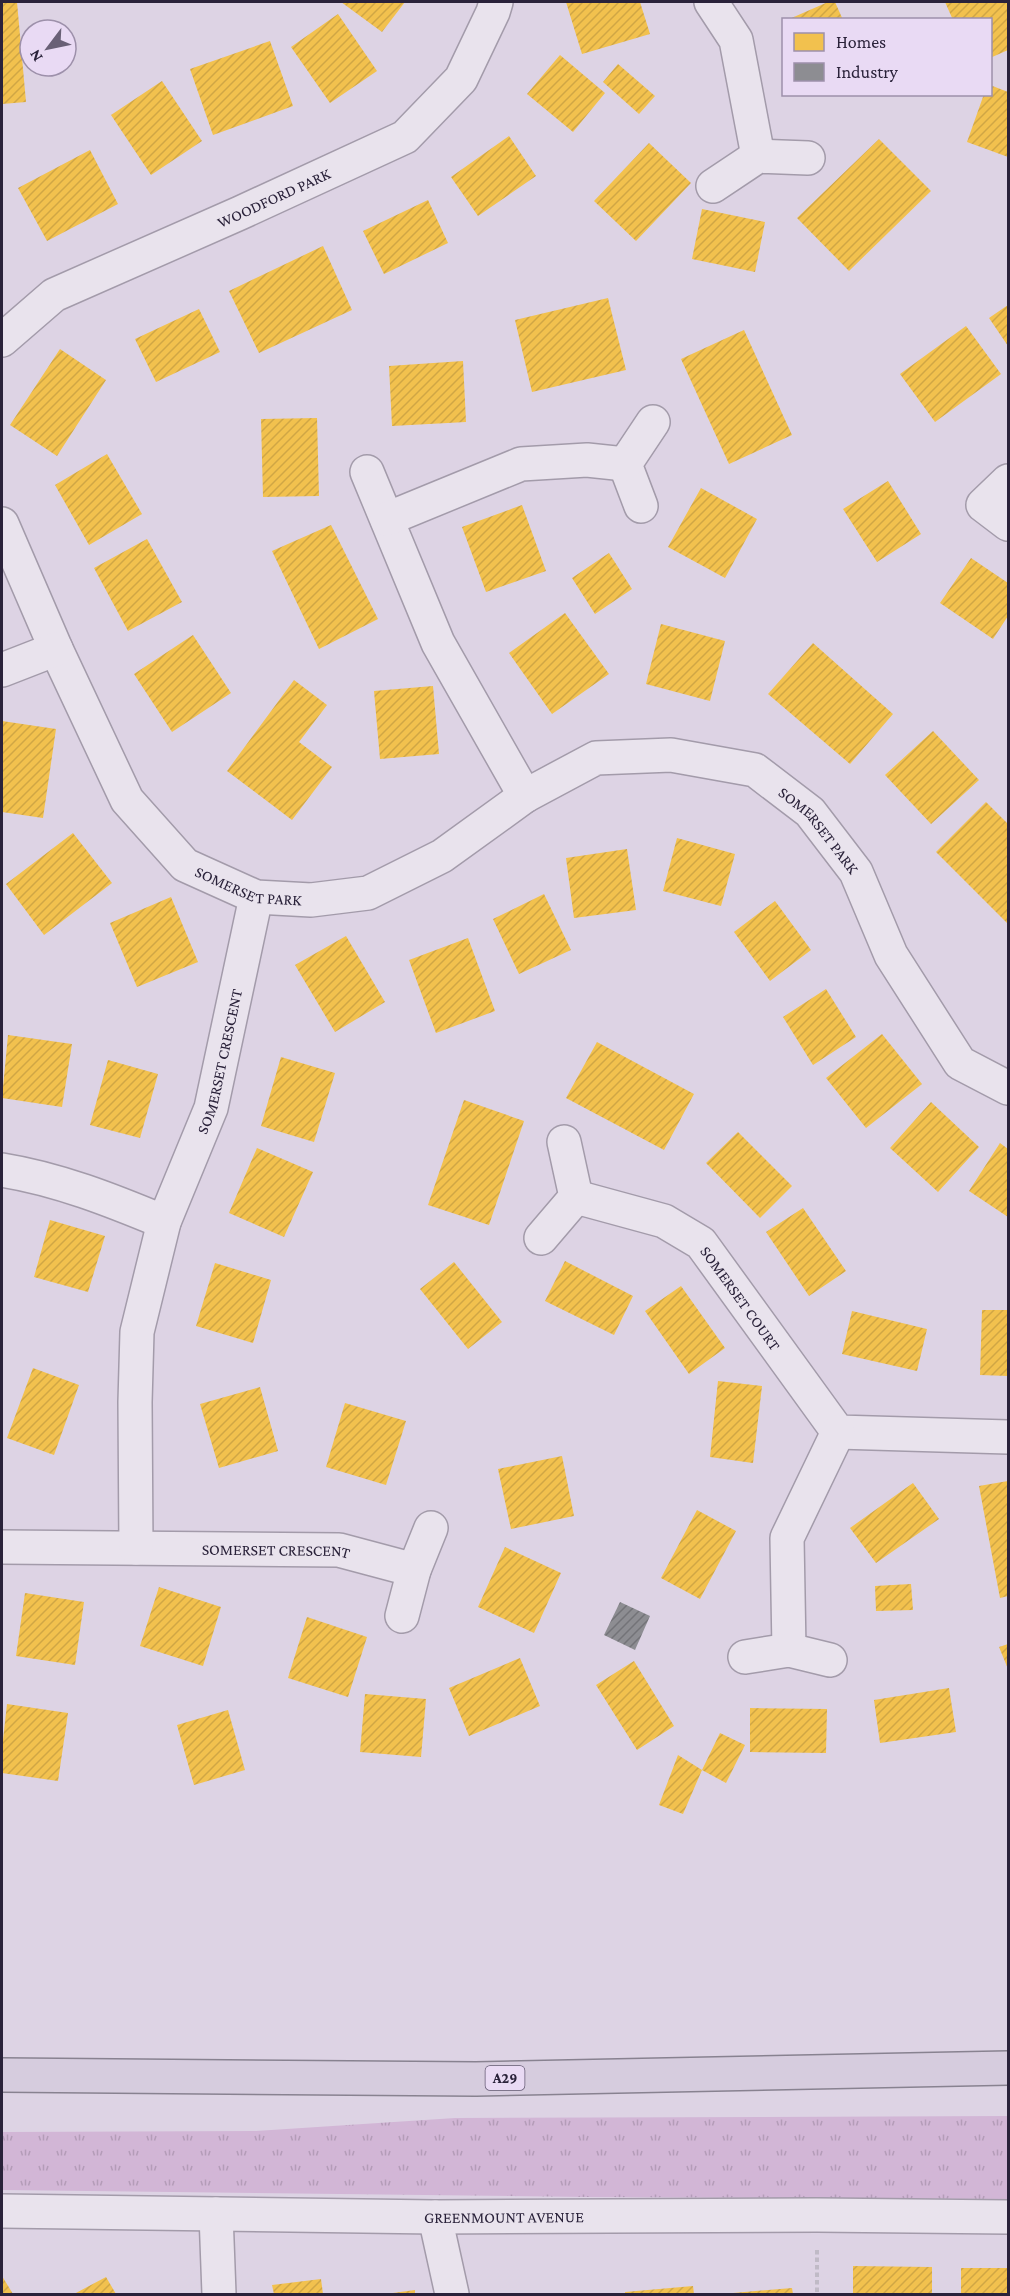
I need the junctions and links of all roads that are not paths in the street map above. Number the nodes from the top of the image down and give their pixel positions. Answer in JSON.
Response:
{"nodes":[{"id":1,"x":496,"y":2,"type":"edge"},
{"id":2,"x":711,"y":2,"type":"edge"},
{"id":3,"x":758,"y":156,"type":"junction"},
{"id":4,"x":808,"y":158,"type":"dead end"},
{"id":5,"x":713,"y":186,"type":"dead end"},
{"id":6,"x":2,"y":340,"type":"edge"},
{"id":7,"x":653,"y":422,"type":"dead end"},
{"id":8,"x":625,"y":464,"type":"junction"},
{"id":9,"x":367,"y":472,"type":"dead end"},
{"id":10,"x":1008,"y":481,"type":"edge"},
{"id":11,"x":641,"y":506,"type":"dead end"},
{"id":12,"x":387,"y":519,"type":"junction"},
{"id":13,"x":2,"y":524,"type":"edge"},
{"id":14,"x":1008,"y":524,"type":"edge"},
{"id":15,"x":56,"y":649,"type":"junction"},
{"id":16,"x":2,"y":670,"type":"edge"},
{"id":17,"x":525,"y":796,"type":"junction"},
{"id":18,"x":256,"y":897,"type":"junction"},
{"id":19,"x":1008,"y":1088,"type":"edge"},
{"id":20,"x":564,"y":1142,"type":"dead end"},
{"id":21,"x":2,"y":1170,"type":"edge"},
{"id":22,"x":576,"y":1197,"type":"junction"},
{"id":23,"x":164,"y":1222,"type":"junction"},
{"id":24,"x":541,"y":1238,"type":"dead end"},
{"id":25,"x":838,"y":1432,"type":"junction"},
{"id":26,"x":1008,"y":1437,"type":"edge"},
{"id":27,"x":431,"y":1528,"type":"dead end"},
{"id":28,"x":2,"y":1547,"type":"edge"},
{"id":29,"x":136,"y":1548,"type":"junction"},
{"id":30,"x":414,"y":1570,"type":"junction"},
{"id":31,"x":402,"y":1616,"type":"dead end"},
{"id":32,"x":789,"y":1650,"type":"junction"},
{"id":33,"x":745,"y":1657,"type":"dead end"},
{"id":34,"x":830,"y":1660,"type":"dead end"},
{"id":35,"x":1008,"y":2068,"type":"edge"},
{"id":36,"x":2,"y":2075,"type":"edge"},
{"id":37,"x":2,"y":2211,"type":"edge"},
{"id":38,"x":216,"y":2214,"type":"junction"},
{"id":39,"x":435,"y":2217,"type":"junction"},
{"id":40,"x":1008,"y":2217,"type":"edge"},
{"id":41,"x":219,"y":2295,"type":"edge"},
{"id":42,"x":452,"y":2295,"type":"edge"}],
"edges":[{"from":1,"to":6,"type":"street","name":"WOODFORD PARK"},
{"from":2,"to":3,"type":"street"},
{"from":3,"to":4,"type":"street"},
{"from":3,"to":5,"type":"street"},
{"from":7,"to":8,"type":"street"},
{"from":8,"to":11,"type":"street"},
{"from":8,"to":12,"type":"street"},
{"from":9,"to":12,"type":"street"},
{"from":10,"to":14,"type":"street"},
{"from":12,"to":17,"type":"street"},
{"from":13,"to":15,"type":"street"},
{"from":15,"to":16,"type":"street"},
{"from":15,"to":18,"type":"street","name":"SOMERSET PARK"},
{"from":17,"to":18,"type":"street","name":"SOMERSET PARK"},
{"from":17,"to":19,"type":"street","name":"SOMERSET PARK"},
{"from":18,"to":23,"type":"street","name":"SOMERSET CRESCENT"},
{"from":20,"to":22,"type":"street"},
{"from":21,"to":23,"type":"street"},
{"from":22,"to":24,"type":"street"},
{"from":22,"to":25,"type":"street","name":"SOMERSET COURT"},
{"from":23,"to":29,"type":"street","name":"SOMERSET CRESCENT"},
{"from":25,"to":26,"type":"street"},
{"from":25,"to":32,"type":"street"},
{"from":27,"to":30,"type":"street"},
{"from":28,"to":29,"type":"street","name":"SOMERSET CRESCENT"},
{"from":29,"to":30,"type":"street","name":"SOMERSET CRESCENT"},
{"from":30,"to":31,"type":"street"},
{"from":32,"to":33,"type":"street"},
{"from":32,"to":34,"type":"street"},
{"from":35,"to":36,"type":"highway","number":"A29"},
{"from":37,"to":38,"type":"street","name":"GREENMOUNT AVENUE"},
{"from":38,"to":39,"type":"street","name":"GREENMOUNT AVENUE"},
{"from":38,"to":41,"type":"street"},
{"from":39,"to":40,"type":"street","name":"GREENMOUNT AVENUE"},
{"from":39,"to":42,"type":"street"}]}
